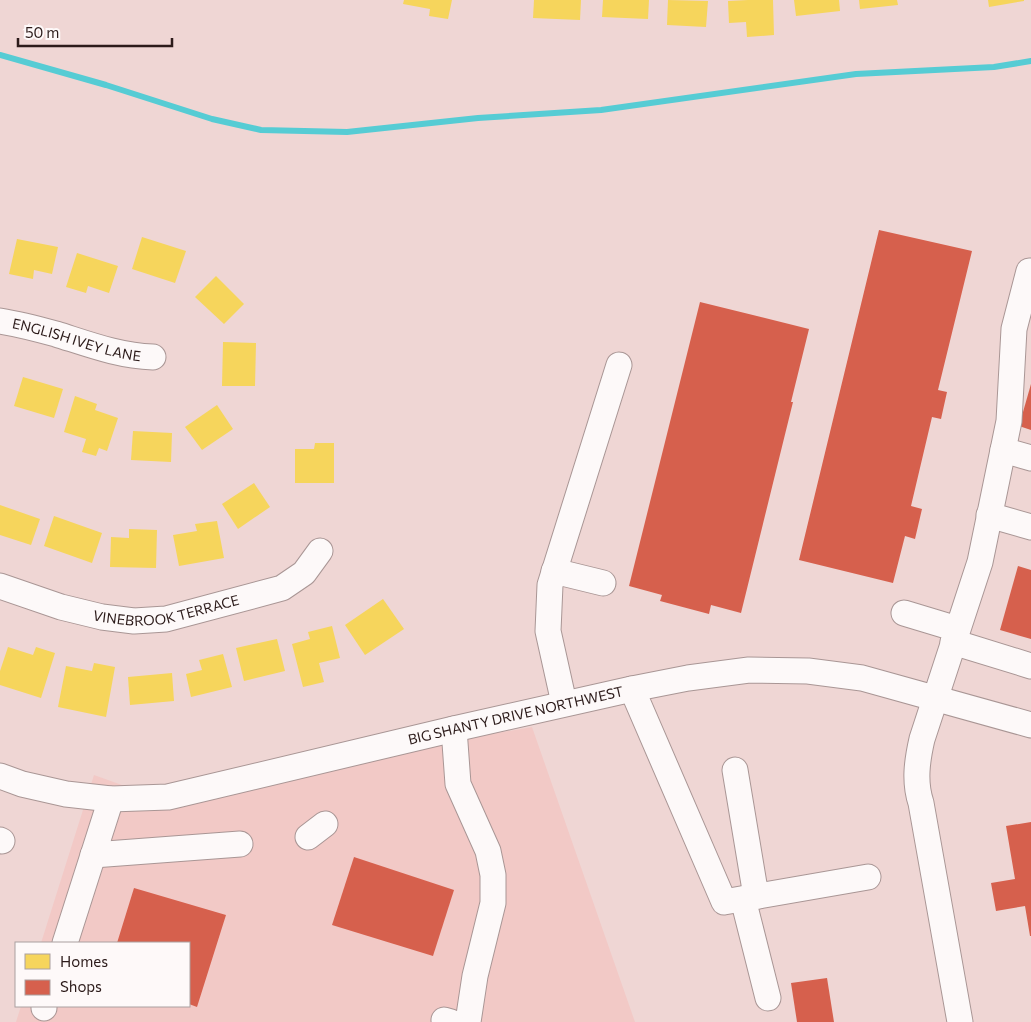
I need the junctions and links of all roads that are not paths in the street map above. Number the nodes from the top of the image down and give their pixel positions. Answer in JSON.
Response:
{"nodes":[{"id":1,"x":1031,"y":271,"type":"edge"},
{"id":2,"x":0,"y":321,"type":"edge"},
{"id":3,"x":153,"y":357,"type":"dead end"},
{"id":4,"x":619,"y":365,"type":"dead end"},
{"id":5,"x":1003,"y":450,"type":"junction"},
{"id":6,"x":1031,"y":458,"type":"edge"},
{"id":7,"x":989,"y":516,"type":"junction"},
{"id":8,"x":1031,"y":527,"type":"edge"},
{"id":9,"x":320,"y":551,"type":"dead end"},
{"id":10,"x":554,"y":571,"type":"junction"},
{"id":11,"x":603,"y":583,"type":"dead end"},
{"id":12,"x":0,"y":586,"type":"edge"},
{"id":13,"x":904,"y":614,"type":"dead end"},
{"id":14,"x":955,"y":636,"type":"junction"},
{"id":15,"x":1031,"y":666,"type":"edge"},
{"id":16,"x":632,"y":688,"type":"junction"},
{"id":17,"x":935,"y":698,"type":"junction"},
{"id":18,"x":564,"y":703,"type":"junction"},
{"id":19,"x":1031,"y":724,"type":"edge"},
{"id":20,"x":454,"y":729,"type":"junction"},
{"id":21,"x":735,"y":770,"type":"dead end"},
{"id":22,"x":0,"y":776,"type":"edge"},
{"id":23,"x":111,"y":799,"type":"junction"},
{"id":24,"x":240,"y":844,"type":"dead end"},
{"id":25,"x":93,"y":855,"type":"junction"},
{"id":26,"x":868,"y":877,"type":"dead end"},
{"id":27,"x":751,"y":898,"type":"junction"},
{"id":28,"x":65,"y":942,"type":"edge"},
{"id":29,"x":768,"y":998,"type":"dead end"},
{"id":30,"x":454,"y":1021,"type":"edge"},
{"id":31,"x":960,"y":1022,"type":"edge"}],
"edges":[{"from":1,"to":5,"type":"street"},
{"from":2,"to":3,"type":"street","name":"ENGLISH IVEY LANE"},
{"from":4,"to":10,"type":"street"},
{"from":5,"to":6,"type":"street"},
{"from":5,"to":7,"type":"street"},
{"from":7,"to":8,"type":"street"},
{"from":7,"to":14,"type":"street"},
{"from":9,"to":12,"type":"street","name":"VINEBROOK TERRACE"},
{"from":10,"to":11,"type":"street"},
{"from":10,"to":18,"type":"street"},
{"from":13,"to":14,"type":"street"},
{"from":14,"to":15,"type":"street"},
{"from":14,"to":17,"type":"street"},
{"from":16,"to":17,"type":"street","name":"BIG SHANTY DRIVE NORTHWEST"},
{"from":16,"to":18,"type":"street","name":"BIG SHANTY DRIVE NORTHWEST"},
{"from":16,"to":27,"type":"street"},
{"from":17,"to":19,"type":"street","name":"BIG SHANTY DRIVE NORTHWEST"},
{"from":17,"to":31,"type":"street"},
{"from":18,"to":20,"type":"street","name":"BIG SHANTY DRIVE NORTHWEST"},
{"from":20,"to":23,"type":"street","name":"BIG SHANTY DRIVE NORTHWEST"},
{"from":20,"to":30,"type":"street"},
{"from":21,"to":27,"type":"street"},
{"from":22,"to":23,"type":"street","name":"BIG SHANTY DRIVE NORTHWEST"},
{"from":23,"to":25,"type":"street"},
{"from":24,"to":25,"type":"street"},
{"from":25,"to":28,"type":"street"},
{"from":26,"to":27,"type":"street"},
{"from":27,"to":29,"type":"street"}]}
